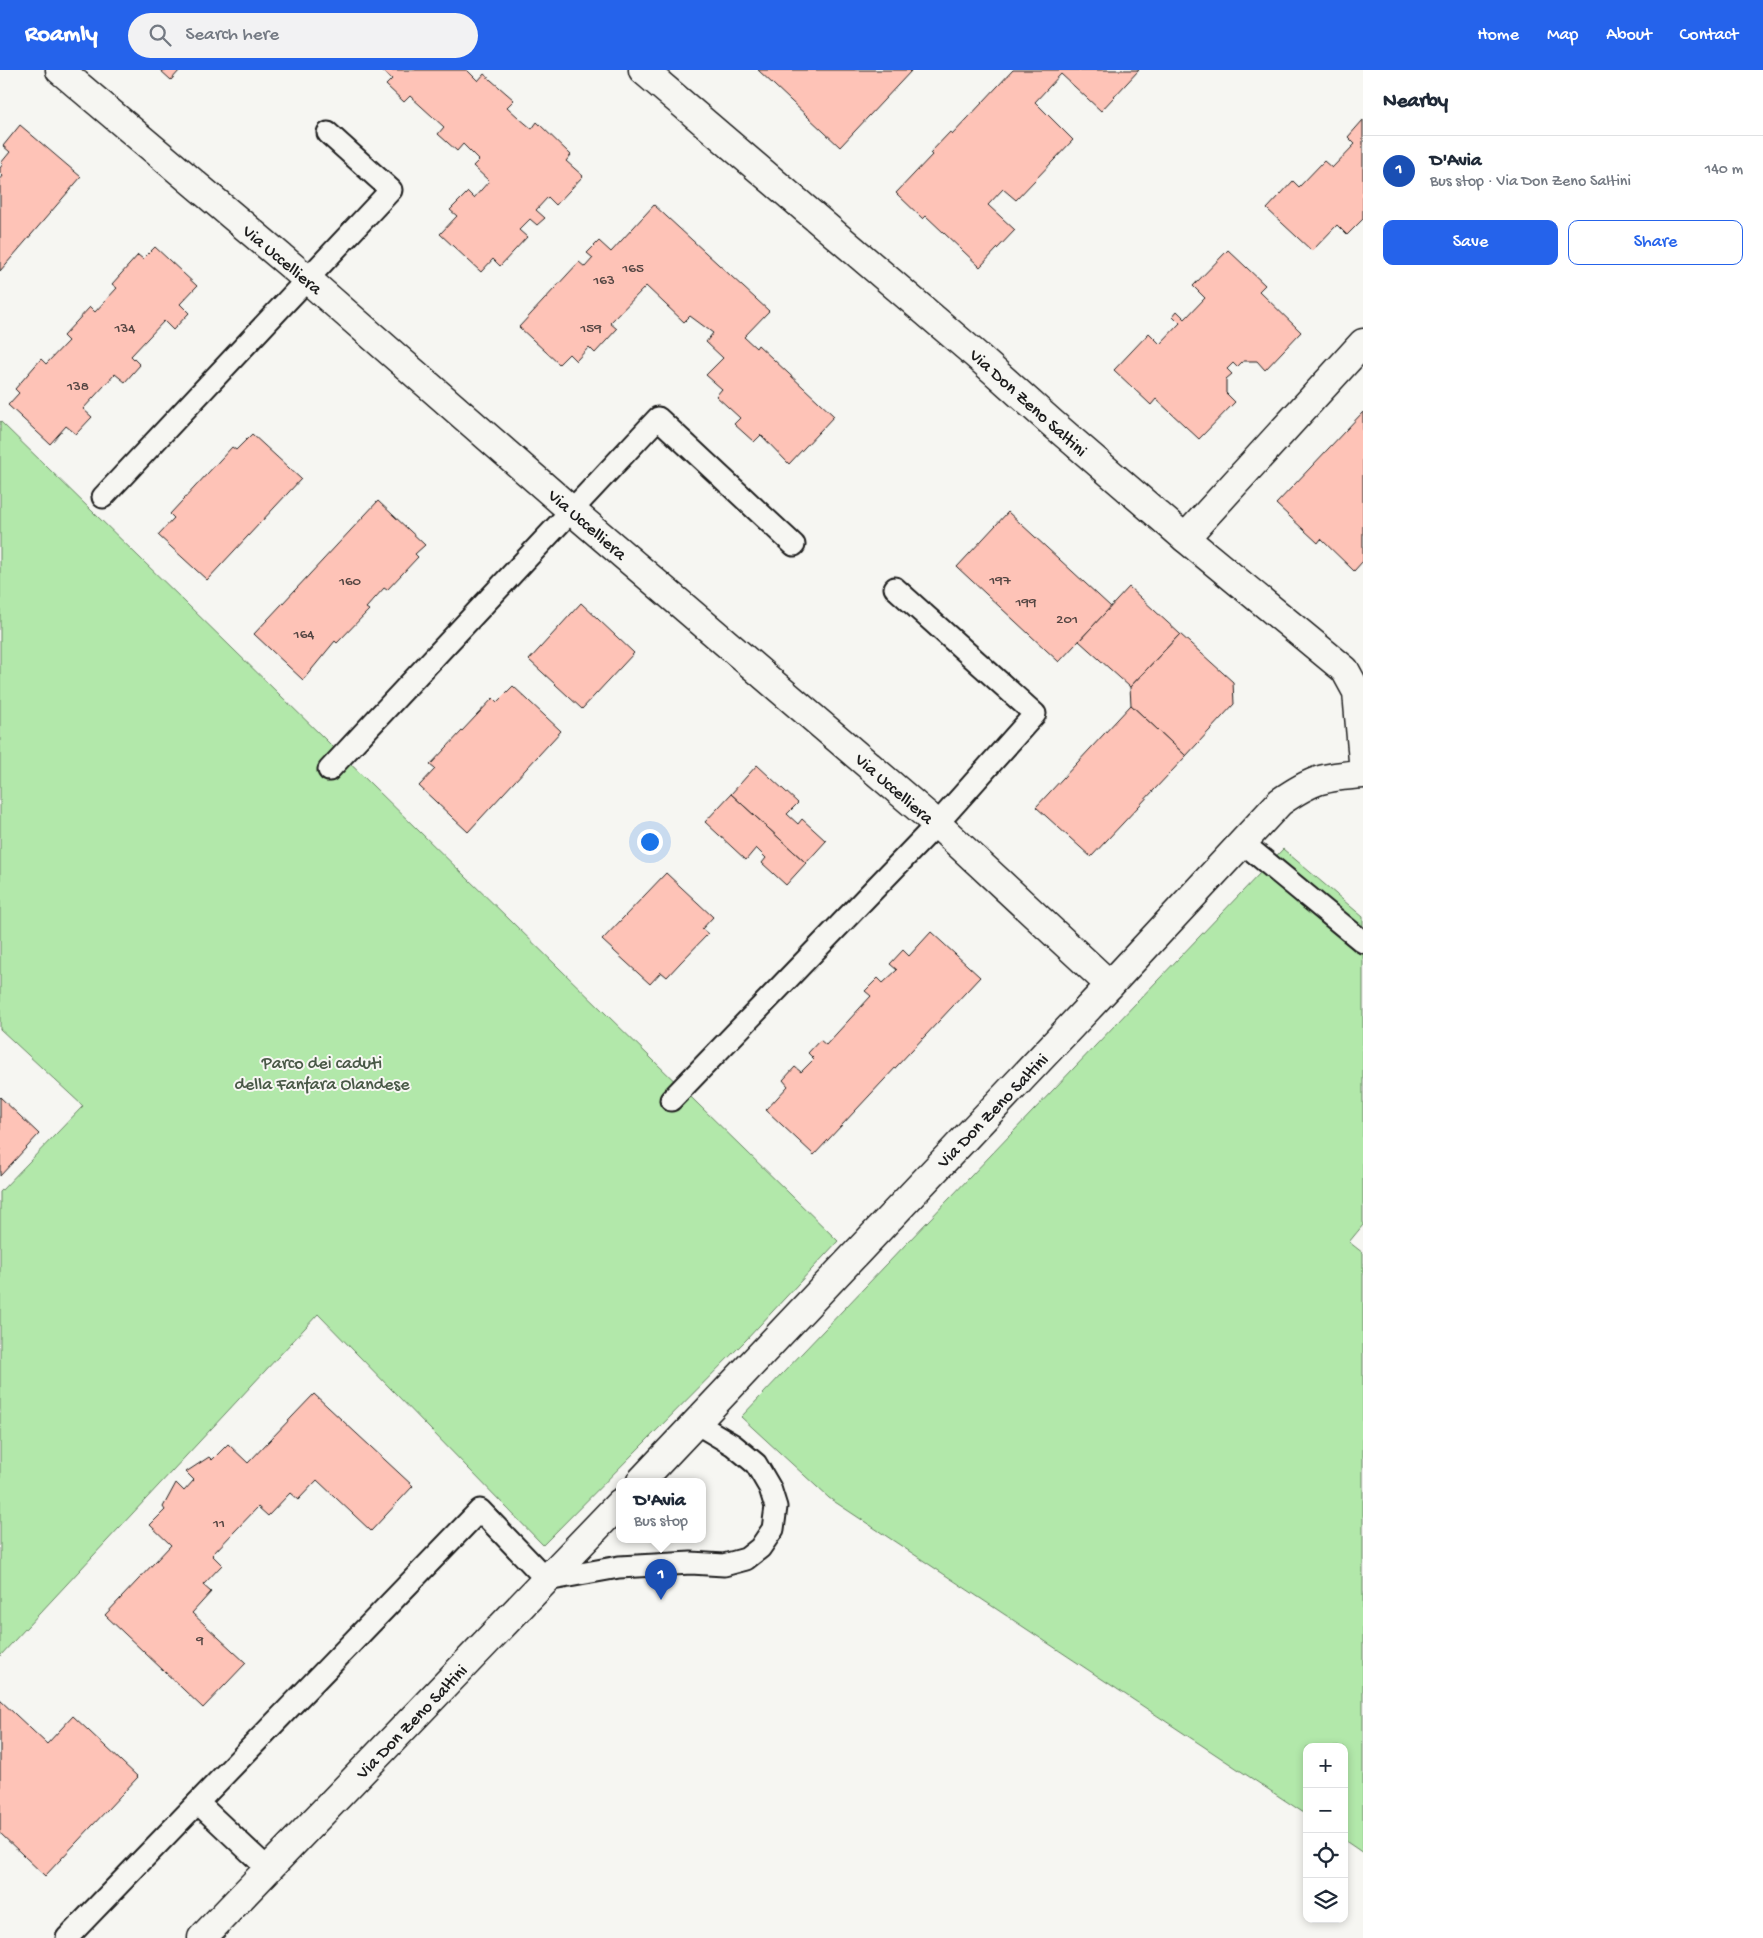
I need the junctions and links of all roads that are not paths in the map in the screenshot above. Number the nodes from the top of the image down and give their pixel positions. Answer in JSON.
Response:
{"nodes":[{"id":1,"x":60,"y":70,"type":"edge"},
{"id":2,"x":644,"y":70,"type":"edge"},
{"id":3,"x":328,"y":133,"type":"dead end"},
{"id":4,"x":307,"y":279,"type":"junction"},
{"id":5,"x":1363,"y":343,"type":"edge"},
{"id":6,"x":103,"y":497,"type":"dead end"},
{"id":7,"x":571,"y":510,"type":"junction"},
{"id":8,"x":1185,"y":538,"type":"junction"},
{"id":9,"x":794,"y":546,"type":"dead end"},
{"id":10,"x":895,"y":588,"type":"dead end"},
{"id":11,"x":1363,"y":761,"type":"edge"},
{"id":12,"x":329,"y":770,"type":"dead end"},
{"id":13,"x":1363,"y":774,"type":"edge"},
{"id":14,"x":937,"y":824,"type":"junction"},
{"id":15,"x":1243,"y":843,"type":"junction"},
{"id":16,"x":1363,"y":942,"type":"edge"},
{"id":17,"x":1110,"y":985,"type":"junction"},
{"id":18,"x":671,"y":1100,"type":"dead end"},
{"id":19,"x":696,"y":1423,"type":"junction"},
{"id":20,"x":644,"y":1478,"type":"edge"},
{"id":21,"x":616,"y":1507,"type":"edge"},
{"id":22,"x":547,"y":1580,"type":"junction"},
{"id":23,"x":198,"y":1803,"type":"junction"},
{"id":24,"x":268,"y":1869,"type":"junction"},
{"id":25,"x":67,"y":1938,"type":"edge"},
{"id":26,"x":202,"y":1938,"type":"edge"}],
"edges":[{"from":1,"to":4,"type":"street","name":"Via Uccelliera"},
{"from":2,"to":8,"type":"street","name":"Via Don Zeno Saltini"},
{"from":3,"to":4,"type":"lane"},
{"from":4,"to":6,"type":"lane"},
{"from":4,"to":7,"type":"street","name":"Via Uccelliera"},
{"from":5,"to":8,"type":"street"},
{"from":7,"to":9,"type":"lane"},
{"from":7,"to":12,"type":"lane"},
{"from":7,"to":14,"type":"street","name":"Via Uccelliera"},
{"from":8,"to":11,"type":"street","name":"Via Don Zeno Saltini"},
{"from":10,"to":14,"type":"lane"},
{"from":13,"to":15,"type":"street","name":"Via Don Zeno Saltini"},
{"from":14,"to":17,"type":"street","name":"Via Uccelliera"},
{"from":14,"to":18,"type":"lane"},
{"from":15,"to":16,"type":"lane"},
{"from":15,"to":17,"type":"street","name":"Via Don Zeno Saltini"},
{"from":17,"to":19,"type":"street","name":"Via Don Zeno Saltini"},
{"from":19,"to":20,"type":"street","name":"Via Don Zeno Saltini"},
{"from":19,"to":22,"type":"lane"},
{"from":21,"to":22,"type":"street","name":"Via Don Zeno Saltini"},
{"from":22,"to":23,"type":"lane"},
{"from":22,"to":24,"type":"street","name":"Via Don Zeno Saltini"},
{"from":23,"to":24,"type":"lane"},
{"from":23,"to":25,"type":"lane"},
{"from":24,"to":26,"type":"street","name":"Via Don Zeno Saltini"}]}
